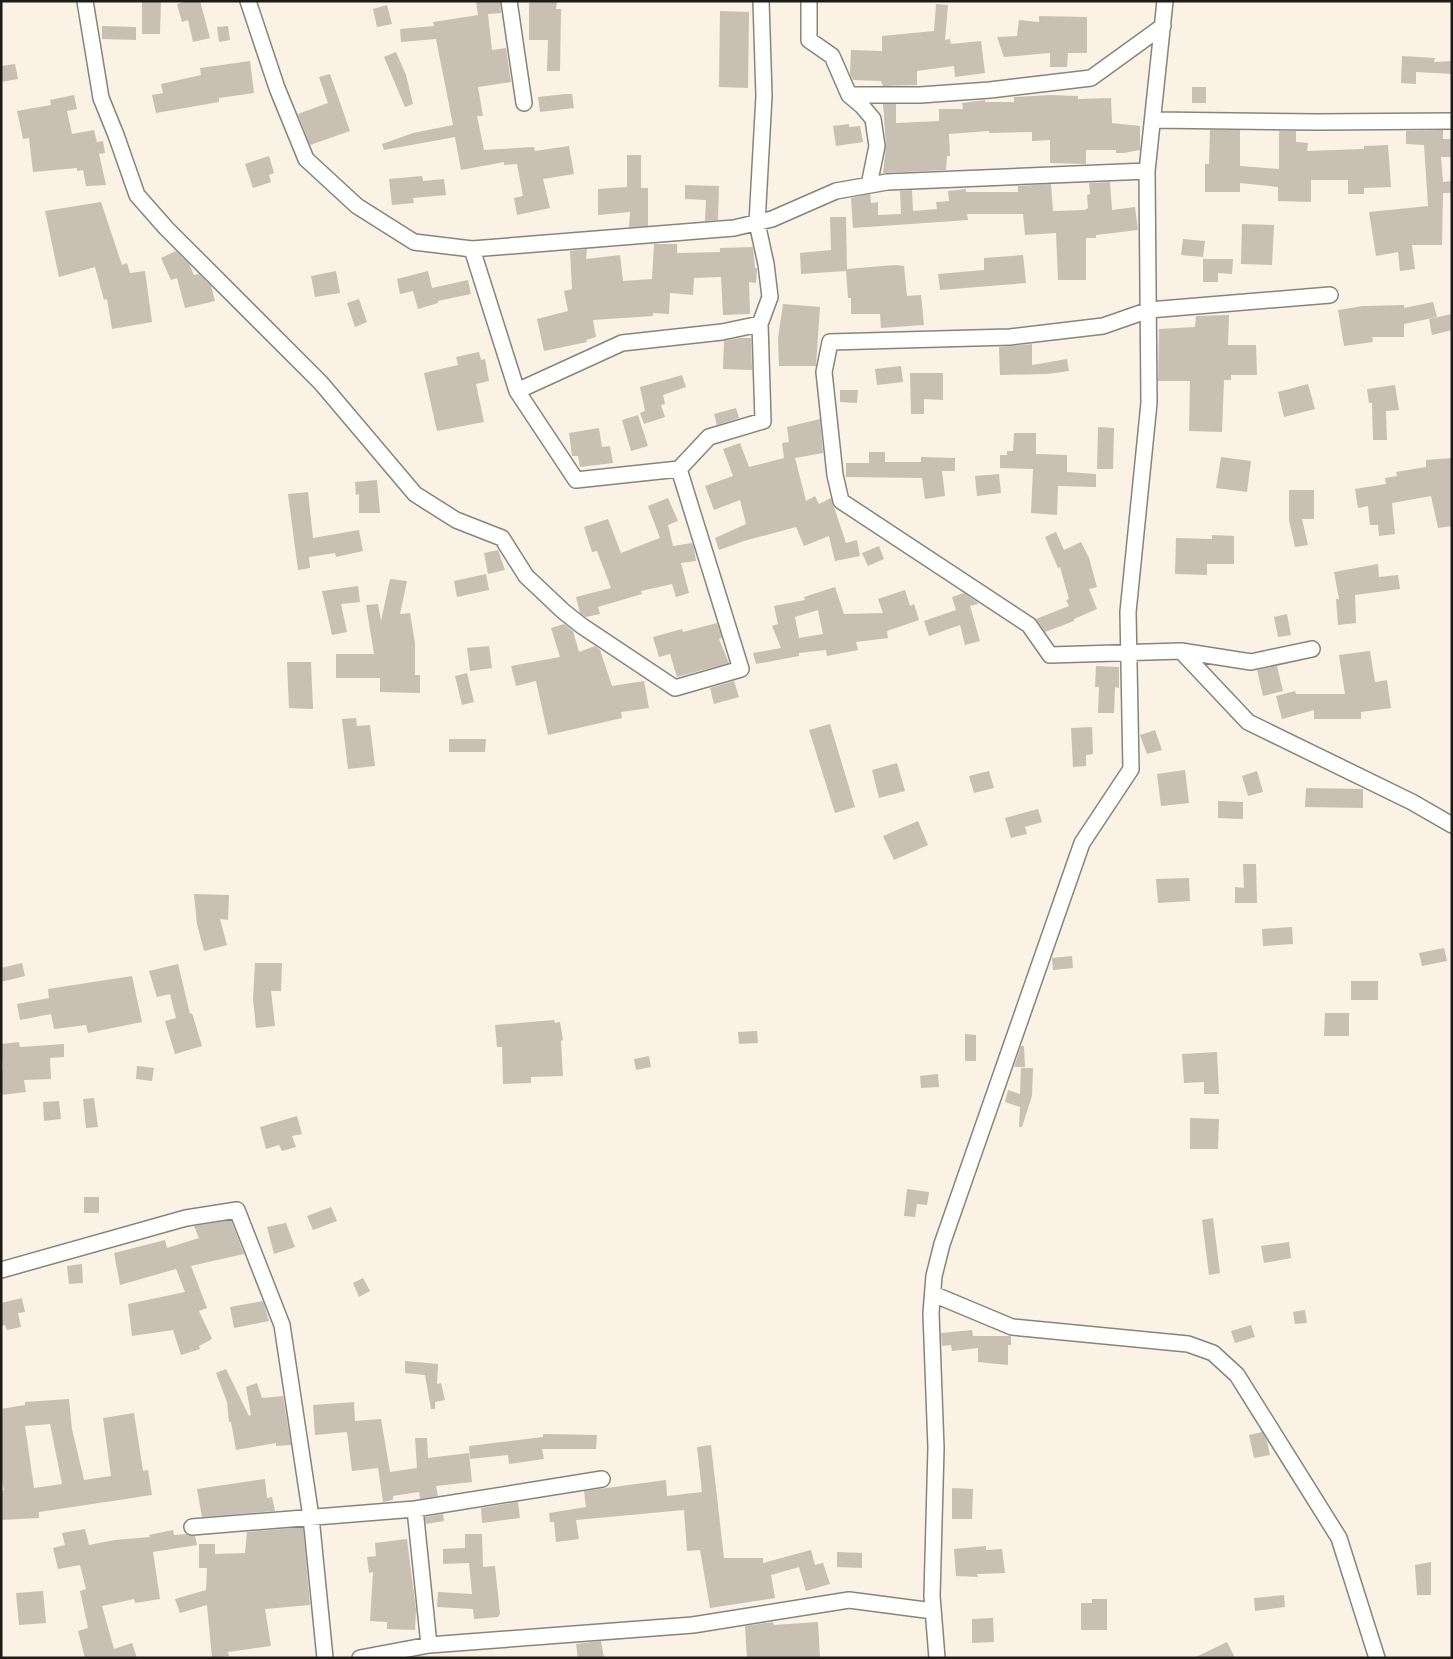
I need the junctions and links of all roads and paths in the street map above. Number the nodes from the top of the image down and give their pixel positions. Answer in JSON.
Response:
{"nodes":[{"id":1,"x":85,"y":1,"type":"edge"},
{"id":2,"x":248,"y":1,"type":"edge"},
{"id":3,"x":509,"y":1,"type":"edge"},
{"id":4,"x":760,"y":1,"type":"edge"},
{"id":5,"x":809,"y":1,"type":"edge"},
{"id":6,"x":1166,"y":1,"type":"edge"},
{"id":7,"x":1163,"y":26,"type":"junction"},
{"id":8,"x":849,"y":95,"type":"junction"},
{"id":9,"x":524,"y":103,"type":"dead end"},
{"id":10,"x":1153,"y":120,"type":"junction"},
{"id":11,"x":1452,"y":121,"type":"edge"},
{"id":12,"x":1147,"y":171,"type":"junction"},
{"id":13,"x":868,"y":185,"type":"junction"},
{"id":14,"x":757,"y":223,"type":"junction"},
{"id":15,"x":472,"y":248,"type":"junction"},
{"id":16,"x":1330,"y":294,"type":"dead end"},
{"id":17,"x":1149,"y":310,"type":"junction"},
{"id":18,"x":760,"y":324,"type":"junction"},
{"id":19,"x":517,"y":391,"type":"junction"},
{"id":20,"x":678,"y":468,"type":"junction"},
{"id":21,"x":1312,"y":648,"type":"dead end"},
{"id":22,"x":1181,"y":651,"type":"junction"},
{"id":23,"x":1130,"y":652,"type":"junction"},
{"id":24,"x":1452,"y":825,"type":"edge"},
{"id":25,"x":1,"y":1270,"type":"edge"},
{"id":26,"x":933,"y":1294,"type":"junction"},
{"id":27,"x":602,"y":1479,"type":"dead end"},
{"id":28,"x":415,"y":1509,"type":"junction"},
{"id":29,"x":311,"y":1517,"type":"junction"},
{"id":30,"x":192,"y":1527,"type":"dead end"},
{"id":31,"x":933,"y":1611,"type":"junction"},
{"id":32,"x":429,"y":1645,"type":"junction"},
{"id":33,"x":325,"y":1658,"type":"edge"},
{"id":34,"x":360,"y":1658,"type":"edge"},
{"id":35,"x":937,"y":1658,"type":"edge"},
{"id":36,"x":1377,"y":1658,"type":"edge"}],
"edges":[{"from":1,"to":20,"type":"street"},
{"from":2,"to":15,"type":"street"},
{"from":3,"to":9,"type":"street"},
{"from":4,"to":14,"type":"street"},
{"from":5,"to":8,"type":"street"},
{"from":6,"to":7,"type":"street"},
{"from":7,"to":8,"type":"street"},
{"from":7,"to":10,"type":"street"},
{"from":8,"to":13,"type":"street"},
{"from":10,"to":11,"type":"street"},
{"from":10,"to":12,"type":"street"},
{"from":12,"to":13,"type":"street"},
{"from":12,"to":17,"type":"street"},
{"from":13,"to":14,"type":"street"},
{"from":14,"to":15,"type":"street"},
{"from":14,"to":18,"type":"street"},
{"from":15,"to":19,"type":"street"},
{"from":16,"to":17,"type":"street"},
{"from":17,"to":23,"type":"street"},
{"from":17,"to":23,"type":"street"},
{"from":18,"to":19,"type":"street"},
{"from":18,"to":20,"type":"street"},
{"from":19,"to":20,"type":"street"},
{"from":21,"to":22,"type":"street"},
{"from":22,"to":23,"type":"street"},
{"from":22,"to":24,"type":"street"},
{"from":23,"to":26,"type":"street"},
{"from":25,"to":29,"type":"street"},
{"from":26,"to":31,"type":"street"},
{"from":26,"to":36,"type":"street"},
{"from":27,"to":28,"type":"street"},
{"from":28,"to":29,"type":"street"},
{"from":28,"to":32,"type":"street"},
{"from":29,"to":30,"type":"street"},
{"from":29,"to":33,"type":"street"},
{"from":31,"to":32,"type":"street"},
{"from":31,"to":35,"type":"street"},
{"from":32,"to":34,"type":"street"}]}
